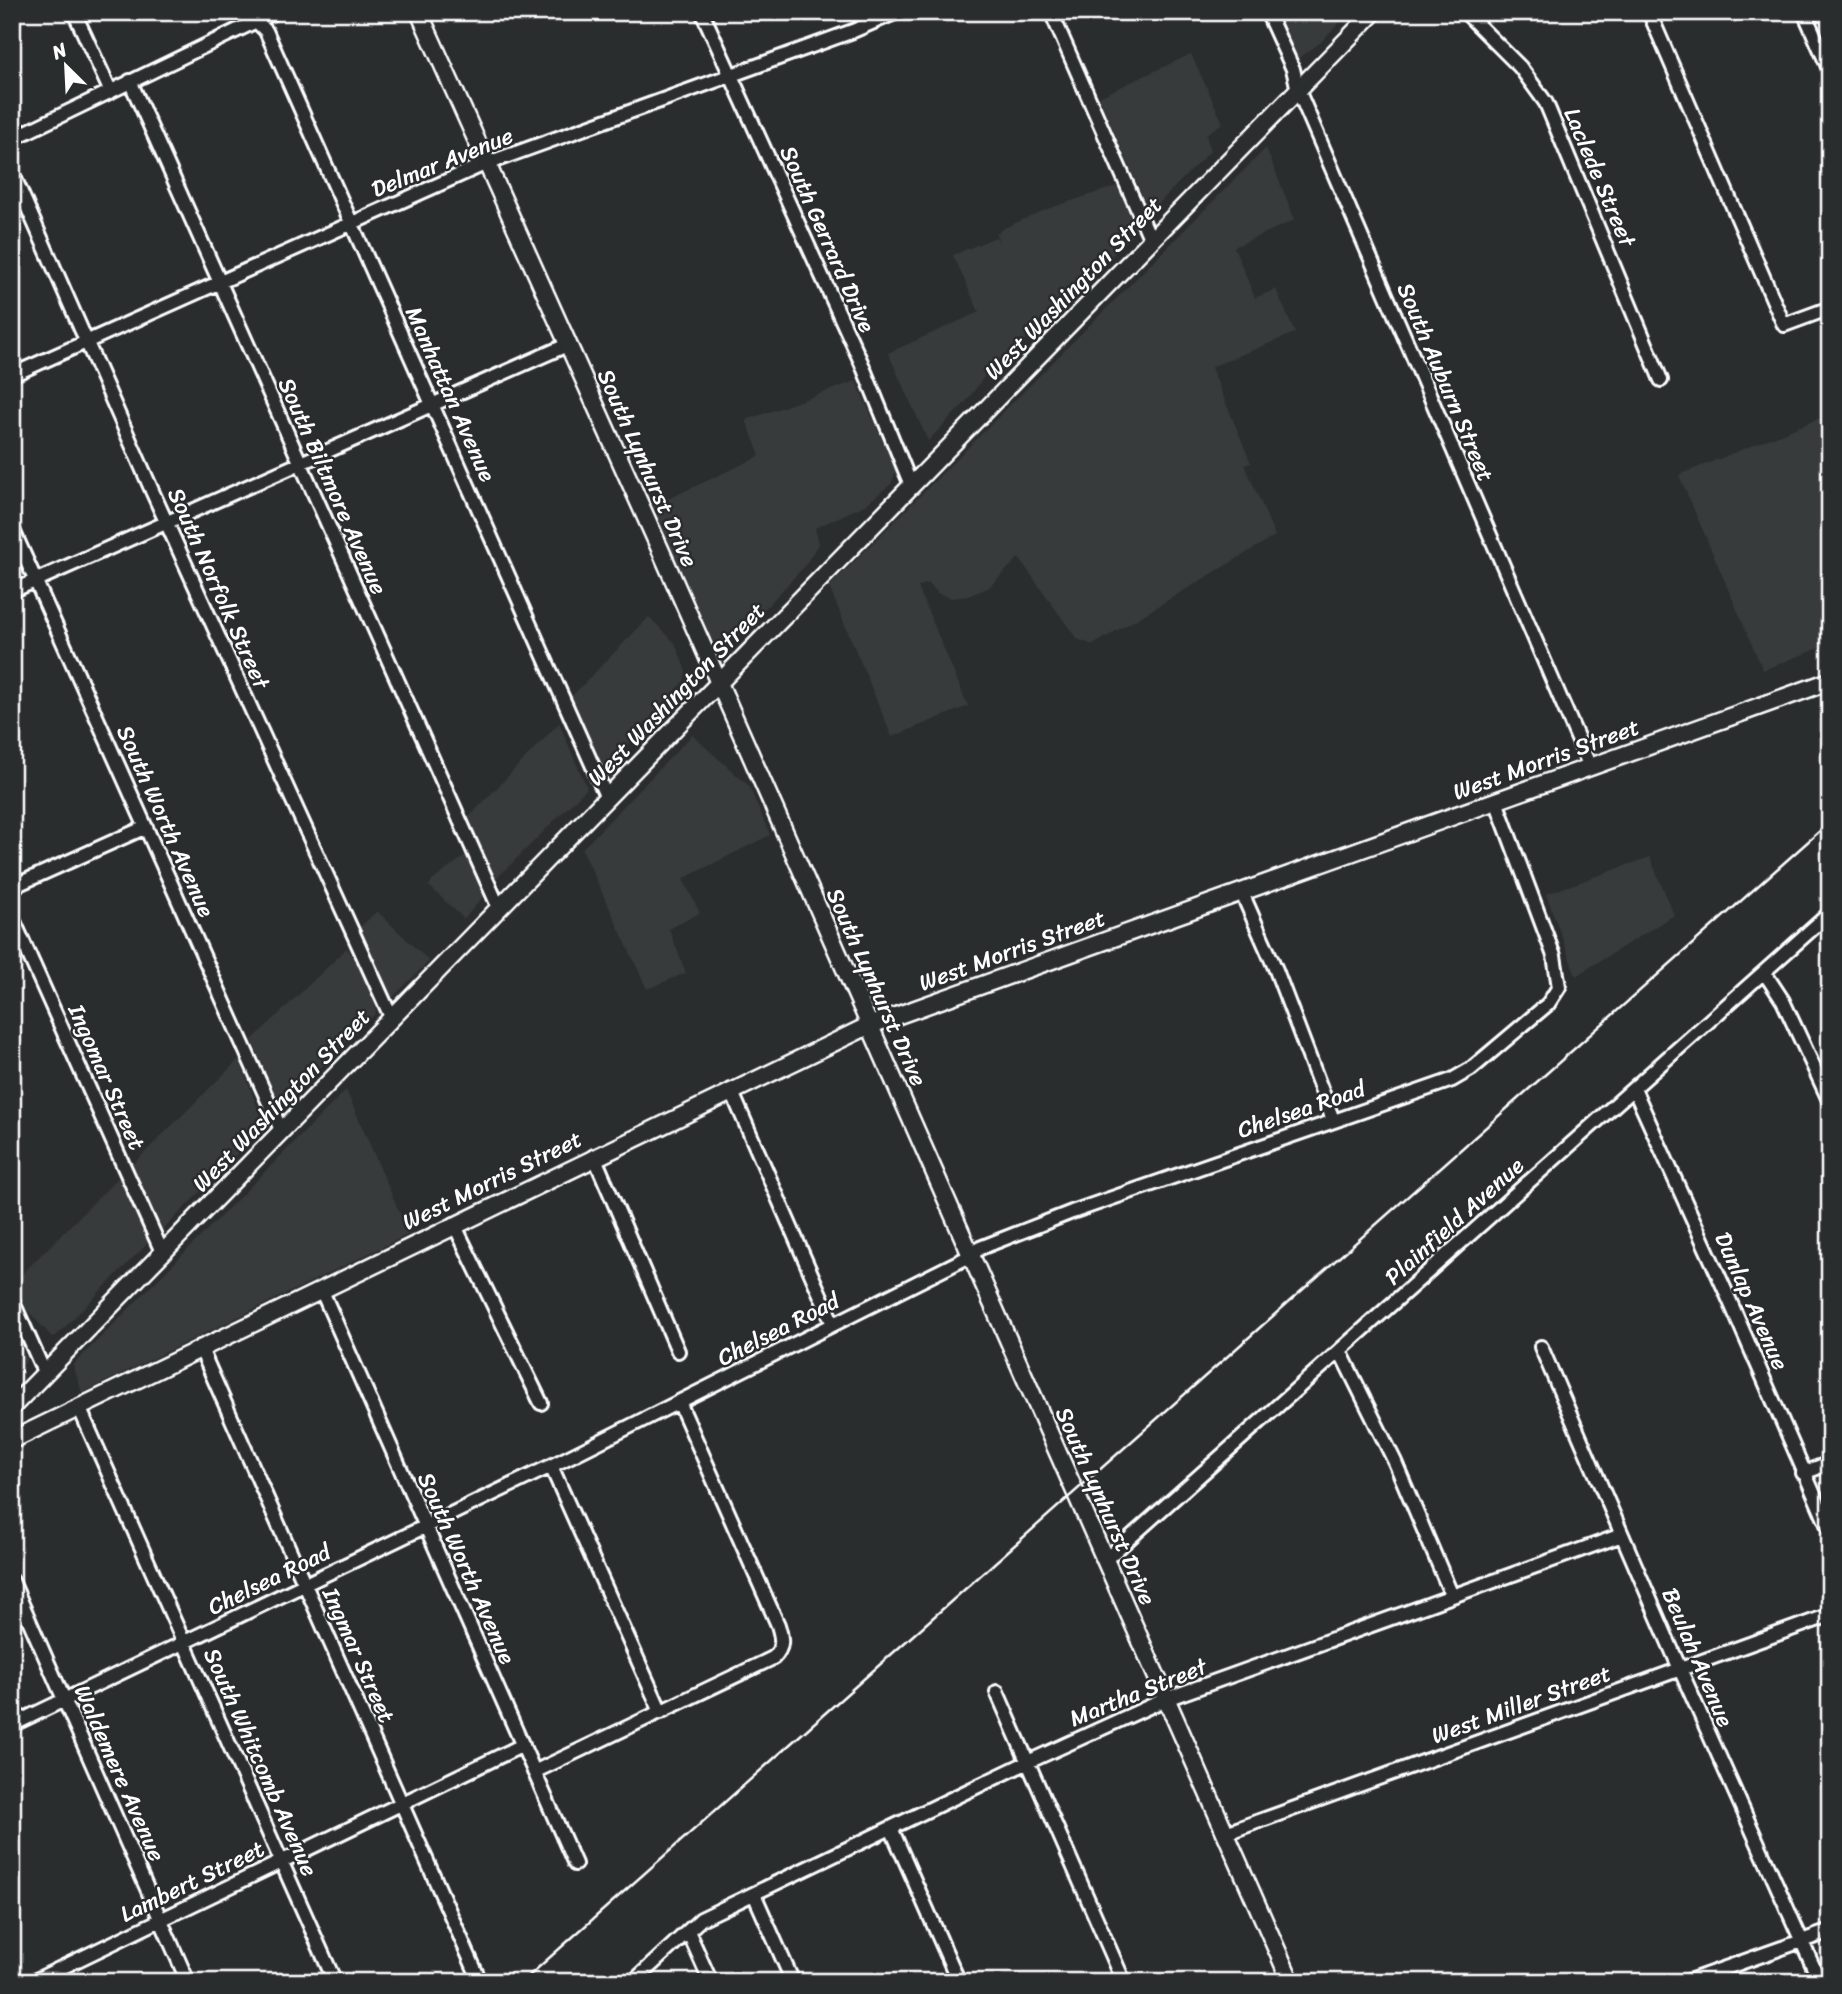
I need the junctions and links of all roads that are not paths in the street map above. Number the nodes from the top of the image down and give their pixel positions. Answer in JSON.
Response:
{"nodes":[{"id":1,"x":74,"y":12,"type":"edge"},
{"id":2,"x":275,"y":12,"type":"edge"},
{"id":3,"x":419,"y":12,"type":"edge"},
{"id":4,"x":702,"y":12,"type":"edge"},
{"id":5,"x":897,"y":12,"type":"edge"},
{"id":6,"x":1051,"y":12,"type":"edge"},
{"id":7,"x":1267,"y":12,"type":"edge"},
{"id":8,"x":1374,"y":12,"type":"edge"},
{"id":9,"x":1465,"y":12,"type":"edge"},
{"id":10,"x":1650,"y":12,"type":"edge"},
{"id":11,"x":1804,"y":12,"type":"edge"},
{"id":12,"x":252,"y":16,"type":"edge"},
{"id":13,"x":1830,"y":71,"type":"edge"},
{"id":14,"x":731,"y":75,"type":"junction"},
{"id":15,"x":130,"y":81,"type":"junction"},
{"id":16,"x":110,"y":90,"type":"junction"},
{"id":17,"x":1298,"y":90,"type":"junction"},
{"id":18,"x":12,"y":139,"type":"edge"},
{"id":19,"x":487,"y":164,"type":"junction"},
{"id":20,"x":12,"y":172,"type":"edge"},
{"id":21,"x":352,"y":223,"type":"junction"},
{"id":22,"x":1151,"y":240,"type":"junction"},
{"id":23,"x":220,"y":282,"type":"junction"},
{"id":24,"x":1830,"y":308,"type":"edge"},
{"id":25,"x":87,"y":342,"type":"junction"},
{"id":26,"x":567,"y":345,"type":"junction"},
{"id":27,"x":12,"y":375,"type":"edge"},
{"id":28,"x":1661,"y":380,"type":"dead end"},
{"id":29,"x":432,"y":404,"type":"junction"},
{"id":30,"x":299,"y":464,"type":"junction"},
{"id":31,"x":911,"y":485,"type":"junction"},
{"id":32,"x":167,"y":523,"type":"junction"},
{"id":33,"x":12,"y":528,"type":"edge"},
{"id":34,"x":36,"y":581,"type":"junction"},
{"id":35,"x":12,"y":591,"type":"edge"},
{"id":36,"x":1830,"y":681,"type":"edge"},
{"id":37,"x":719,"y":683,"type":"junction"},
{"id":38,"x":1590,"y":767,"type":"junction"},
{"id":39,"x":607,"y":798,"type":"junction"},
{"id":40,"x":1496,"y":801,"type":"junction"},
{"id":41,"x":146,"y":828,"type":"junction"},
{"id":42,"x":12,"y":887,"type":"edge"},
{"id":43,"x":1242,"y":893,"type":"junction"},
{"id":44,"x":499,"y":908,"type":"junction"},
{"id":45,"x":1830,"y":913,"type":"edge"},
{"id":46,"x":12,"y":917,"type":"edge"},
{"id":47,"x":1764,"y":972,"type":"junction"},
{"id":48,"x":392,"y":1019,"type":"junction"},
{"id":49,"x":868,"y":1026,"type":"junction"},
{"id":50,"x":1634,"y":1089,"type":"junction"},
{"id":51,"x":731,"y":1090,"type":"junction"},
{"id":52,"x":1830,"y":1102,"type":"edge"},
{"id":53,"x":1333,"y":1120,"type":"junction"},
{"id":54,"x":282,"y":1132,"type":"junction"},
{"id":55,"x":594,"y":1156,"type":"junction"},
{"id":56,"x":454,"y":1224,"type":"junction"},
{"id":57,"x":163,"y":1254,"type":"junction"},
{"id":58,"x":971,"y":1256,"type":"junction"},
{"id":59,"x":321,"y":1289,"type":"junction"},
{"id":60,"x":12,"y":1300,"type":"edge"},
{"id":61,"x":833,"y":1324,"type":"junction"},
{"id":62,"x":1541,"y":1346,"type":"dead end"},
{"id":63,"x":200,"y":1347,"type":"junction"},
{"id":64,"x":678,"y":1351,"type":"dead end"},
{"id":65,"x":1340,"y":1351,"type":"junction"},
{"id":66,"x":46,"y":1374,"type":"junction"},
{"id":67,"x":679,"y":1402,"type":"junction"},
{"id":68,"x":541,"y":1403,"type":"dead end"},
{"id":69,"x":79,"y":1406,"type":"junction"},
{"id":70,"x":12,"y":1408,"type":"edge"},
{"id":71,"x":12,"y":1440,"type":"edge"},
{"id":72,"x":1830,"y":1463,"type":"edge"},
{"id":73,"x":551,"y":1466,"type":"junction"},
{"id":74,"x":1803,"y":1473,"type":"junction"},
{"id":75,"x":425,"y":1527,"type":"junction"},
{"id":76,"x":1830,"y":1531,"type":"edge"},
{"id":77,"x":1622,"y":1535,"type":"junction"},
{"id":78,"x":1105,"y":1560,"type":"junction"},
{"id":79,"x":12,"y":1581,"type":"edge"},
{"id":80,"x":305,"y":1585,"type":"junction"},
{"id":81,"x":1452,"y":1596,"type":"junction"},
{"id":82,"x":1830,"y":1615,"type":"edge"},
{"id":83,"x":186,"y":1643,"type":"junction"},
{"id":84,"x":1679,"y":1669,"type":"junction"},
{"id":85,"x":997,"y":1692,"type":"dead end"},
{"id":86,"x":1166,"y":1699,"type":"junction"},
{"id":87,"x":66,"y":1700,"type":"junction"},
{"id":88,"x":661,"y":1712,"type":"junction"},
{"id":89,"x":12,"y":1725,"type":"edge"},
{"id":90,"x":523,"y":1745,"type":"junction"},
{"id":91,"x":1028,"y":1762,"type":"junction"},
{"id":92,"x":534,"y":1772,"type":"junction"},
{"id":93,"x":402,"y":1804,"type":"junction"},
{"id":94,"x":891,"y":1828,"type":"junction"},
{"id":95,"x":1226,"y":1833,"type":"junction"},
{"id":96,"x":282,"y":1861,"type":"junction"},
{"id":97,"x":575,"y":1864,"type":"dead end"},
{"id":98,"x":754,"y":1894,"type":"junction"},
{"id":99,"x":161,"y":1920,"type":"junction"},
{"id":100,"x":1830,"y":1930,"type":"edge"},
{"id":101,"x":688,"y":1931,"type":"junction"},
{"id":102,"x":1802,"y":1941,"type":"junction"},
{"id":103,"x":709,"y":1978,"type":"dead end"},
{"id":104,"x":479,"y":1979,"type":"dead end"},
{"id":105,"x":958,"y":1980,"type":"dead end"},
{"id":106,"x":32,"y":1982,"type":"edge"},
{"id":107,"x":188,"y":1982,"type":"edge"},
{"id":108,"x":335,"y":1982,"type":"edge"},
{"id":109,"x":634,"y":1982,"type":"edge"},
{"id":110,"x":793,"y":1982,"type":"edge"},
{"id":111,"x":1124,"y":1982,"type":"edge"},
{"id":112,"x":1291,"y":1982,"type":"edge"},
{"id":113,"x":1686,"y":1982,"type":"edge"},
{"id":114,"x":1820,"y":1982,"type":"edge"}],
"edges":[{"from":1,"to":16,"type":"street"},
{"from":2,"to":12,"type":"street"},
{"from":3,"to":19,"type":"main road","name":"South Lynhurst Drive"},
{"from":4,"to":14,"type":"street","name":"South Gerrard Drive"},
{"from":5,"to":14,"type":"street","name":"Delmar Avenue"},
{"from":6,"to":22,"type":"street"},
{"from":7,"to":17,"type":"street","name":"South Auburn Street"},
{"from":8,"to":17,"type":"main road","name":"West Washington Street"},
{"from":9,"to":28,"type":"street","name":"Laclede Street"},
{"from":10,"to":24,"type":"street"},
{"from":11,"to":13,"type":"street"},
{"from":12,"to":15,"type":"street"},
{"from":12,"to":21,"type":"street","name":"Manhattan Avenue"},
{"from":14,"to":19,"type":"street","name":"Delmar Avenue"},
{"from":14,"to":31,"type":"street","name":"South Gerrard Drive"},
{"from":15,"to":16,"type":"street"},
{"from":15,"to":23,"type":"street","name":"South Biltmore Avenue"},
{"from":16,"to":18,"type":"street"},
{"from":17,"to":22,"type":"main road","name":"West Washington Street"},
{"from":17,"to":38,"type":"street","name":"South Auburn Street"},
{"from":19,"to":21,"type":"street","name":"Delmar Avenue"},
{"from":19,"to":26,"type":"main road","name":"South Lynhurst Drive"},
{"from":20,"to":25,"type":"street","name":"South Norfolk Street"},
{"from":21,"to":23,"type":"street","name":"Delmar Avenue"},
{"from":21,"to":29,"type":"street","name":"Manhattan Avenue"},
{"from":22,"to":31,"type":"main road","name":"West Washington Street"},
{"from":23,"to":25,"type":"street","name":"Delmar Avenue"},
{"from":23,"to":30,"type":"street","name":"South Biltmore Avenue"},
{"from":25,"to":27,"type":"street","name":"Delmar Avenue"},
{"from":25,"to":32,"type":"street","name":"South Norfolk Street"},
{"from":26,"to":29,"type":"street"},
{"from":26,"to":37,"type":"main road","name":"South Lynhurst Drive"},
{"from":29,"to":30,"type":"street"},
{"from":29,"to":39,"type":"street","name":"Manhattan Avenue"},
{"from":30,"to":32,"type":"street"},
{"from":30,"to":44,"type":"street","name":"South Biltmore Avenue"},
{"from":31,"to":37,"type":"main road","name":"West Washington Street"},
{"from":32,"to":34,"type":"street"},
{"from":32,"to":48,"type":"street","name":"South Norfolk Street"},
{"from":33,"to":34,"type":"street","name":"South Worth Avenue"},
{"from":34,"to":35,"type":"street"},
{"from":34,"to":41,"type":"street","name":"South Worth Avenue"},
{"from":36,"to":38,"type":"main road","name":"West Morris Street"},
{"from":37,"to":39,"type":"main road","name":"West Washington Street"},
{"from":37,"to":49,"type":"main road","name":"South Lynhurst Drive"},
{"from":38,"to":40,"type":"main road","name":"West Morris Street"},
{"from":39,"to":44,"type":"main road","name":"West Washington Street"},
{"from":40,"to":43,"type":"main road","name":"West Morris Street"},
{"from":40,"to":53,"type":"street","name":"Chelsea Road"},
{"from":41,"to":42,"type":"street"},
{"from":41,"to":54,"type":"street","name":"South Worth Avenue"},
{"from":43,"to":49,"type":"main road","name":"West Morris Street"},
{"from":43,"to":53,"type":"street"},
{"from":44,"to":48,"type":"main road","name":"West Washington Street"},
{"from":45,"to":47,"type":"street","name":"Plainfield Avenue"},
{"from":46,"to":57,"type":"street","name":"Ingomar Street"},
{"from":47,"to":50,"type":"street","name":"Plainfield Avenue"},
{"from":47,"to":52,"type":"street"},
{"from":48,"to":54,"type":"main road","name":"West Washington Street"},
{"from":49,"to":51,"type":"main road","name":"West Morris Street"},
{"from":49,"to":58,"type":"main road","name":"South Lynhurst Drive"},
{"from":50,"to":65,"type":"street","name":"Plainfield Avenue"},
{"from":50,"to":74,"type":"street","name":"Dunlap Avenue"},
{"from":51,"to":55,"type":"main road","name":"West Morris Street"},
{"from":51,"to":61,"type":"street"},
{"from":53,"to":58,"type":"street","name":"Chelsea Road"},
{"from":54,"to":57,"type":"main road","name":"West Washington Street"},
{"from":55,"to":56,"type":"main road","name":"West Morris Street"},
{"from":55,"to":64,"type":"street"},
{"from":56,"to":59,"type":"main road","name":"West Morris Street"},
{"from":56,"to":68,"type":"street"},
{"from":57,"to":66,"type":"main road","name":"West Washington Street"},
{"from":58,"to":61,"type":"street","name":"Chelsea Road"},
{"from":58,"to":78,"type":"main road","name":"South Lynhurst Drive"},
{"from":59,"to":63,"type":"main road","name":"West Morris Street"},
{"from":59,"to":75,"type":"street","name":"South Worth Avenue"},
{"from":60,"to":66,"type":"street"},
{"from":61,"to":67,"type":"street","name":"Chelsea Road"},
{"from":62,"to":77,"type":"street","name":"Beulah Avenue"},
{"from":63,"to":69,"type":"main road","name":"West Morris Street"},
{"from":63,"to":80,"type":"street","name":"Ingmar Street"},
{"from":65,"to":78,"type":"street","name":"Plainfield Avenue"},
{"from":65,"to":81,"type":"street"},
{"from":66,"to":70,"type":"main road","name":"West Washington Street"},
{"from":67,"to":73,"type":"street","name":"Chelsea Road"},
{"from":67,"to":88,"type":"street"},
{"from":69,"to":71,"type":"main road","name":"West Morris Street"},
{"from":69,"to":83,"type":"street","name":"South Whitcomb Avenue"},
{"from":72,"to":74,"type":"street"},
{"from":73,"to":75,"type":"street","name":"Chelsea Road"},
{"from":73,"to":88,"type":"street"},
{"from":74,"to":76,"type":"street","name":"Dunlap Avenue"},
{"from":75,"to":80,"type":"street","name":"Chelsea Road"},
{"from":75,"to":90,"type":"street","name":"South Worth Avenue"},
{"from":77,"to":81,"type":"street","name":"Martha Street"},
{"from":77,"to":84,"type":"street","name":"Beulah Avenue"},
{"from":78,"to":86,"type":"main road","name":"South Lynhurst Drive"},
{"from":79,"to":87,"type":"street","name":"Waldemere Avenue"},
{"from":80,"to":83,"type":"street","name":"Chelsea Road"},
{"from":80,"to":93,"type":"street","name":"Ingmar Street"},
{"from":81,"to":86,"type":"street","name":"Martha Street"},
{"from":82,"to":84,"type":"street","name":"West Miller Street"},
{"from":83,"to":87,"type":"street","name":"Chelsea Road"},
{"from":83,"to":96,"type":"street","name":"South Whitcomb Avenue"},
{"from":84,"to":95,"type":"street","name":"West Miller Street"},
{"from":84,"to":102,"type":"street","name":"Beulah Avenue"},
{"from":85,"to":91,"type":"street"},
{"from":86,"to":91,"type":"street","name":"Martha Street"},
{"from":86,"to":95,"type":"main road","name":"South Lynhurst Drive"},
{"from":87,"to":89,"type":"street","name":"Chelsea Road"},
{"from":87,"to":99,"type":"street","name":"Waldemere Avenue"},
{"from":88,"to":92,"type":"street"},
{"from":90,"to":92,"type":"street","name":"South Worth Avenue"},
{"from":90,"to":93,"type":"street","name":"Lambert Street"},
{"from":91,"to":94,"type":"street","name":"Martha Street"},
{"from":91,"to":111,"type":"street"},
{"from":92,"to":97,"type":"street","name":"South Worth Avenue"},
{"from":93,"to":96,"type":"street","name":"Lambert Street"},
{"from":93,"to":104,"type":"street","name":"Ingmar Street"},
{"from":94,"to":98,"type":"street","name":"Martha Street"},
{"from":94,"to":105,"type":"street"},
{"from":95,"to":112,"type":"main road","name":"South Lynhurst Drive"},
{"from":96,"to":99,"type":"street","name":"Lambert Street"},
{"from":96,"to":108,"type":"street","name":"South Whitcomb Avenue"},
{"from":98,"to":101,"type":"street","name":"Martha Street"},
{"from":98,"to":110,"type":"street"},
{"from":99,"to":106,"type":"street","name":"Lambert Street"},
{"from":99,"to":107,"type":"street","name":"Waldemere Avenue"},
{"from":100,"to":102,"type":"street"},
{"from":101,"to":103,"type":"street"},
{"from":101,"to":109,"type":"street"},
{"from":102,"to":113,"type":"street"},
{"from":102,"to":114,"type":"street","name":"Beulah Avenue"}]}
